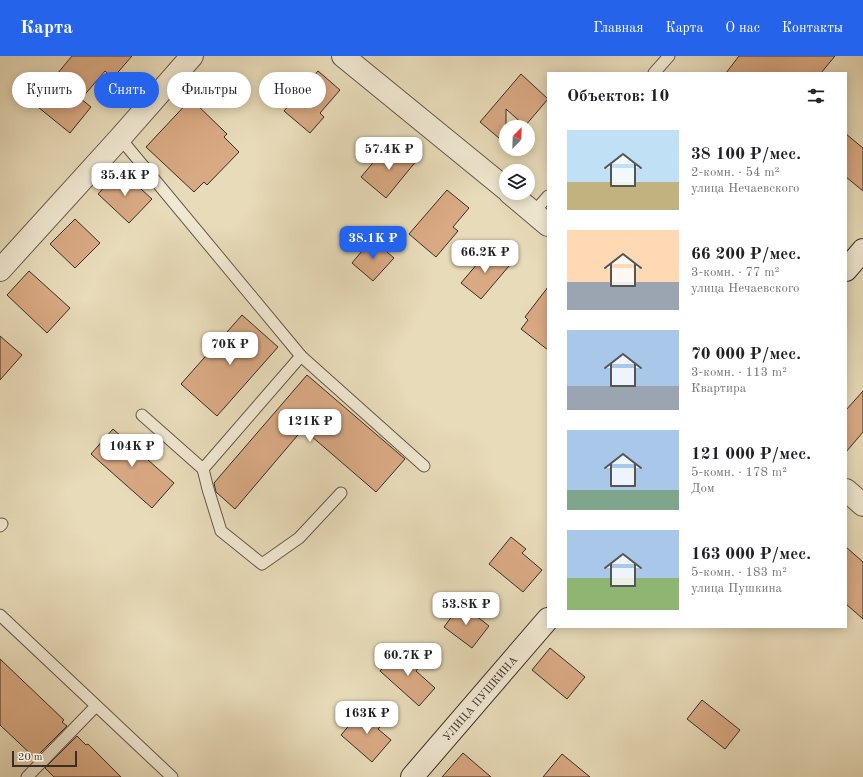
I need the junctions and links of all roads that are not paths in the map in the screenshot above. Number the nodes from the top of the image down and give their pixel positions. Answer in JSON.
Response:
{"nodes":[{"id":1,"x":192,"y":56,"type":"edge"},
{"id":2,"x":342,"y":56,"type":"edge"},
{"id":3,"x":669,"y":56,"type":"edge"},
{"id":4,"x":655,"y":72,"type":"edge"},
{"id":5,"x":120,"y":138,"type":"junction"},
{"id":6,"x":499,"y":183,"type":"edge"},
{"id":7,"x":547,"y":199,"type":"edge"},
{"id":8,"x":519,"y":200,"type":"edge"},
{"id":9,"x":541,"y":218,"type":"edge"},
{"id":10,"x":863,"y":250,"type":"edge"},
{"id":11,"x":847,"y":269,"type":"edge"},
{"id":12,"x":0,"y":270,"type":"edge"},
{"id":13,"x":301,"y":356,"type":"junction"},
{"id":14,"x":142,"y":415,"type":"dead end"},
{"id":15,"x":424,"y":466,"type":"dead end"},
{"id":16,"x":203,"y":469,"type":"junction"},
{"id":17,"x":847,"y":491,"type":"edge"},
{"id":18,"x":341,"y":493,"type":"dead end"},
{"id":19,"x":863,"y":505,"type":"edge"},
{"id":20,"x":0,"y":615,"type":"edge"},
{"id":21,"x":547,"y":619,"type":"edge"},
{"id":22,"x":96,"y":706,"type":"junction"},
{"id":23,"x":27,"y":777,"type":"edge"},
{"id":24,"x":172,"y":777,"type":"edge"},
{"id":25,"x":412,"y":777,"type":"edge"}],
"edges":[{"from":1,"to":5,"type":"street"},
{"from":2,"to":6,"type":"street"},
{"from":3,"to":4,"type":"lane"},
{"from":5,"to":12,"type":"street"},
{"from":5,"to":13,"type":"lane"},
{"from":7,"to":9,"type":"lane"},
{"from":8,"to":9,"type":"street"},
{"from":10,"to":11,"type":"street"},
{"from":13,"to":15,"type":"lane"},
{"from":13,"to":16,"type":"lane"},
{"from":14,"to":16,"type":"lane"},
{"from":16,"to":18,"type":"lane"},
{"from":17,"to":19,"type":"street"},
{"from":20,"to":22,"type":"lane"},
{"from":21,"to":25,"type":"street","name":"УЛИЦА ПУШКИНА"},
{"from":22,"to":23,"type":"lane"},
{"from":22,"to":24,"type":"lane"}]}
